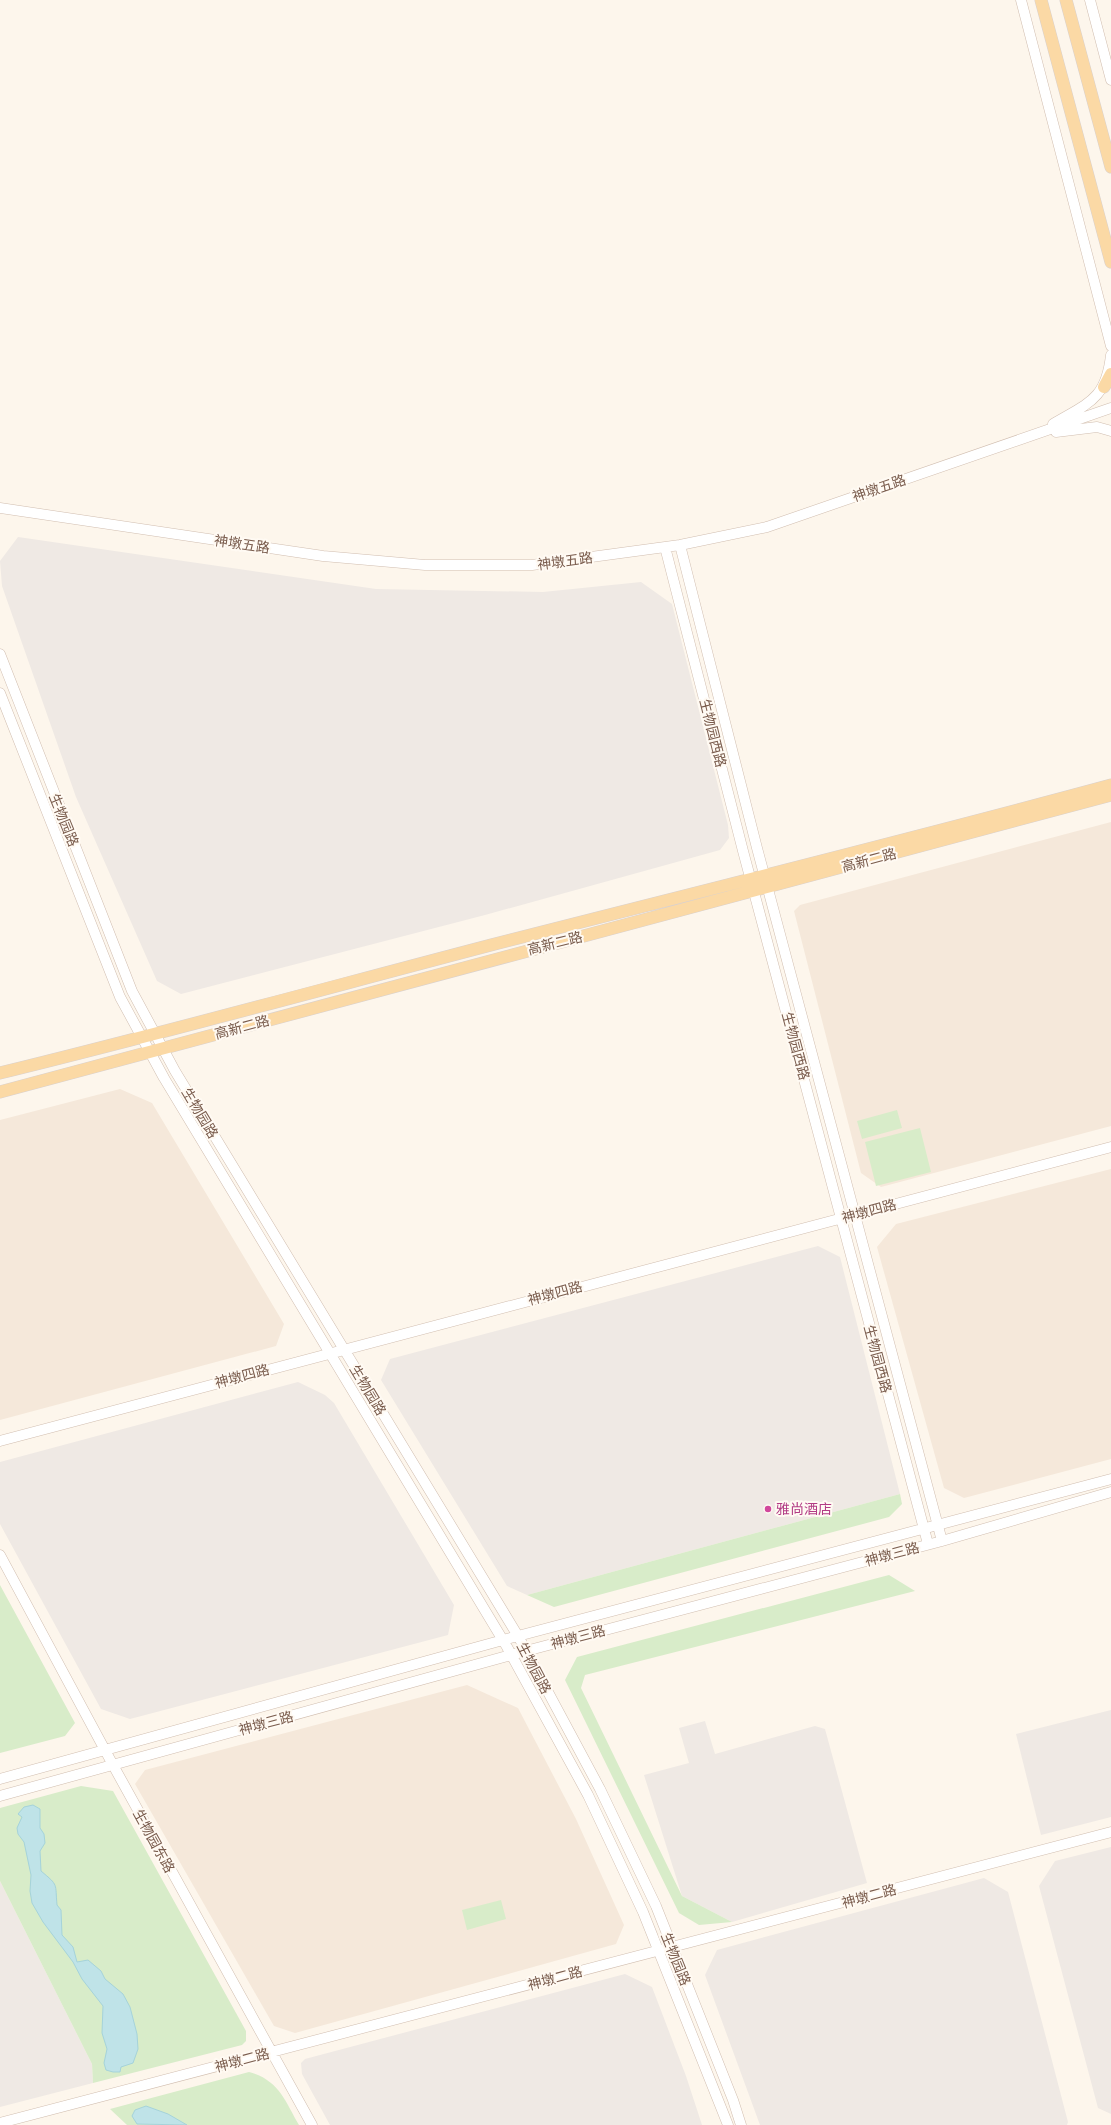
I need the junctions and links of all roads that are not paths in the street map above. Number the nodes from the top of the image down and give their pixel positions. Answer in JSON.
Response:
{"nodes":[{"id":1,"x":1021,"y":0,"type":"edge"},
{"id":2,"x":1041,"y":0,"type":"edge"},
{"id":3,"x":1066,"y":0,"type":"edge"},
{"id":4,"x":1090,"y":0,"type":"edge"},
{"id":5,"x":1111,"y":80,"type":"edge"},
{"id":6,"x":1111,"y":167,"type":"edge"},
{"id":7,"x":1111,"y":262,"type":"edge"},
{"id":8,"x":1111,"y":346,"type":"edge"},
{"id":9,"x":1111,"y":355,"type":"edge"},
{"id":10,"x":1111,"y":374,"type":"edge"},
{"id":11,"x":1104,"y":387,"type":"junction"},
{"id":12,"x":1111,"y":408,"type":"edge"},
{"id":13,"x":1111,"y":431,"type":"edge"},
{"id":14,"x":1035,"y":434,"type":"junction"},
{"id":15,"x":0,"y":508,"type":"edge"},
{"id":16,"x":680,"y":545,"type":"junction"},
{"id":17,"x":665,"y":547,"type":"junction"},
{"id":18,"x":0,"y":654,"type":"edge"},
{"id":19,"x":0,"y":694,"type":"edge"},
{"id":20,"x":1111,"y":784,"type":"edge"},
{"id":21,"x":1109,"y":796,"type":"edge"},
{"id":22,"x":765,"y":875,"type":"junction"},
{"id":23,"x":751,"y":879,"type":"junction"},
{"id":24,"x":768,"y":888,"type":"junction"},
{"id":25,"x":754,"y":891,"type":"junction"},
{"id":26,"x":156,"y":1035,"type":"junction"},
{"id":27,"x":143,"y":1038,"type":"junction"},
{"id":28,"x":164,"y":1049,"type":"junction"},
{"id":29,"x":150,"y":1052,"type":"junction"},
{"id":30,"x":0,"y":1073,"type":"edge"},
{"id":31,"x":0,"y":1092,"type":"edge"},
{"id":32,"x":1111,"y":1147,"type":"edge"},
{"id":33,"x":854,"y":1214,"type":"junction"},
{"id":34,"x":840,"y":1218,"type":"junction"},
{"id":35,"x":343,"y":1349,"type":"junction"},
{"id":36,"x":330,"y":1353,"type":"junction"},
{"id":37,"x":0,"y":1441,"type":"edge"},
{"id":38,"x":1111,"y":1479,"type":"edge"},
{"id":39,"x":1111,"y":1492,"type":"edge"},
{"id":40,"x":938,"y":1526,"type":"junction"},
{"id":41,"x":924,"y":1529,"type":"junction"},
{"id":42,"x":942,"y":1541,"type":"junction"},
{"id":43,"x":928,"y":1544,"type":"junction"},
{"id":44,"x":0,"y":1555,"type":"edge"},
{"id":45,"x":518,"y":1636,"type":"junction"},
{"id":46,"x":503,"y":1640,"type":"junction"},
{"id":47,"x":525,"y":1651,"type":"junction"},
{"id":48,"x":511,"y":1655,"type":"junction"},
{"id":49,"x":106,"y":1751,"type":"junction"},
{"id":50,"x":113,"y":1765,"type":"junction"},
{"id":51,"x":0,"y":1779,"type":"edge"},
{"id":52,"x":0,"y":1796,"type":"edge"},
{"id":53,"x":1111,"y":1832,"type":"edge"},
{"id":54,"x":672,"y":1947,"type":"junction"},
{"id":55,"x":659,"y":1950,"type":"junction"},
{"id":56,"x":271,"y":2053,"type":"junction"},
{"id":57,"x":0,"y":2123,"type":"edge"},
{"id":58,"x":312,"y":2125,"type":"edge"},
{"id":59,"x":728,"y":2125,"type":"edge"},
{"id":60,"x":741,"y":2125,"type":"edge"}],
"edges":[{"from":1,"to":8,"type":"street"},
{"from":2,"to":7,"type":"main road"},
{"from":3,"to":6,"type":"main road"},
{"from":4,"to":5,"type":"street"},
{"from":9,"to":11,"type":"street"},
{"from":10,"to":11,"type":"main road"},
{"from":11,"to":14,"type":"street"},
{"from":12,"to":14,"type":"street","name":"神墩五路"},
{"from":13,"to":14,"type":"street"},
{"from":14,"to":16,"type":"street","name":"神墩五路"},
{"from":15,"to":17,"type":"street","name":"神墩五路"},
{"from":16,"to":17,"type":"street","name":"神墩五路"},
{"from":16,"to":22,"type":"street","name":"生物园西路"},
{"from":17,"to":23,"type":"street","name":"生物园西路"},
{"from":18,"to":26,"type":"street","name":"生物园路"},
{"from":19,"to":27,"type":"street","name":"生物园路"},
{"from":20,"to":22,"type":"main road","name":"高新二路"},
{"from":21,"to":24,"type":"main road","name":"高新二路"},
{"from":22,"to":23,"type":"main road","name":"高新二路"},
{"from":22,"to":24,"type":"street","name":"生物园西路"},
{"from":23,"to":25,"type":"street","name":"生物园西路"},
{"from":23,"to":26,"type":"main road","name":"高新二路"},
{"from":24,"to":25,"type":"main road","name":"高新二路"},
{"from":24,"to":33,"type":"street","name":"生物园西路"},
{"from":25,"to":28,"type":"main road","name":"高新二路"},
{"from":25,"to":34,"type":"street","name":"生物园西路"},
{"from":26,"to":27,"type":"main road","name":"高新二路"},
{"from":26,"to":28,"type":"street","name":"生物园路"},
{"from":27,"to":29,"type":"street","name":"生物园路"},
{"from":27,"to":30,"type":"main road","name":"高新二路"},
{"from":28,"to":29,"type":"main road","name":"高新二路"},
{"from":28,"to":35,"type":"street","name":"生物园路"},
{"from":29,"to":31,"type":"main road","name":"高新二路"},
{"from":29,"to":36,"type":"street","name":"生物园路"},
{"from":32,"to":33,"type":"street","name":"神墩四路"},
{"from":33,"to":34,"type":"street","name":"神墩四路"},
{"from":33,"to":40,"type":"street","name":"生物园西路"},
{"from":34,"to":35,"type":"street","name":"神墩四路"},
{"from":34,"to":41,"type":"street","name":"生物园西路"},
{"from":35,"to":36,"type":"street","name":"神墩四路"},
{"from":35,"to":45,"type":"street","name":"生物园路"},
{"from":36,"to":37,"type":"street","name":"神墩四路"},
{"from":36,"to":46,"type":"street","name":"生物园路"},
{"from":38,"to":40,"type":"street","name":"神墩三路"},
{"from":39,"to":42,"type":"street","name":"神墩三路"},
{"from":40,"to":41,"type":"street","name":"神墩三路"},
{"from":40,"to":42,"type":"street","name":"生物园西路"},
{"from":41,"to":43,"type":"street","name":"生物园西路"},
{"from":41,"to":45,"type":"street","name":"神墩三路"},
{"from":42,"to":43,"type":"street","name":"神墩三路"},
{"from":43,"to":47,"type":"street","name":"神墩三路"},
{"from":44,"to":49,"type":"street","name":"生物园东路"},
{"from":45,"to":46,"type":"street","name":"神墩三路"},
{"from":45,"to":47,"type":"street","name":"生物园路"},
{"from":46,"to":48,"type":"street","name":"生物园路"},
{"from":46,"to":49,"type":"street","name":"神墩三路"},
{"from":47,"to":48,"type":"street","name":"神墩三路"},
{"from":47,"to":54,"type":"street","name":"生物园路"},
{"from":48,"to":50,"type":"street","name":"神墩三路"},
{"from":48,"to":55,"type":"street","name":"生物园路"},
{"from":49,"to":50,"type":"street","name":"生物园东路"},
{"from":49,"to":51,"type":"street","name":"神墩三路"},
{"from":50,"to":52,"type":"street","name":"神墩三路"},
{"from":50,"to":56,"type":"street","name":"生物园东路"},
{"from":53,"to":54,"type":"street","name":"神墩二路"},
{"from":54,"to":55,"type":"street","name":"神墩二路"},
{"from":54,"to":60,"type":"street","name":"生物园路"},
{"from":55,"to":56,"type":"street","name":"神墩二路"},
{"from":55,"to":59,"type":"street","name":"生物园路"},
{"from":56,"to":57,"type":"street","name":"神墩二路"},
{"from":56,"to":58,"type":"street","name":"生物园东路"}]}
